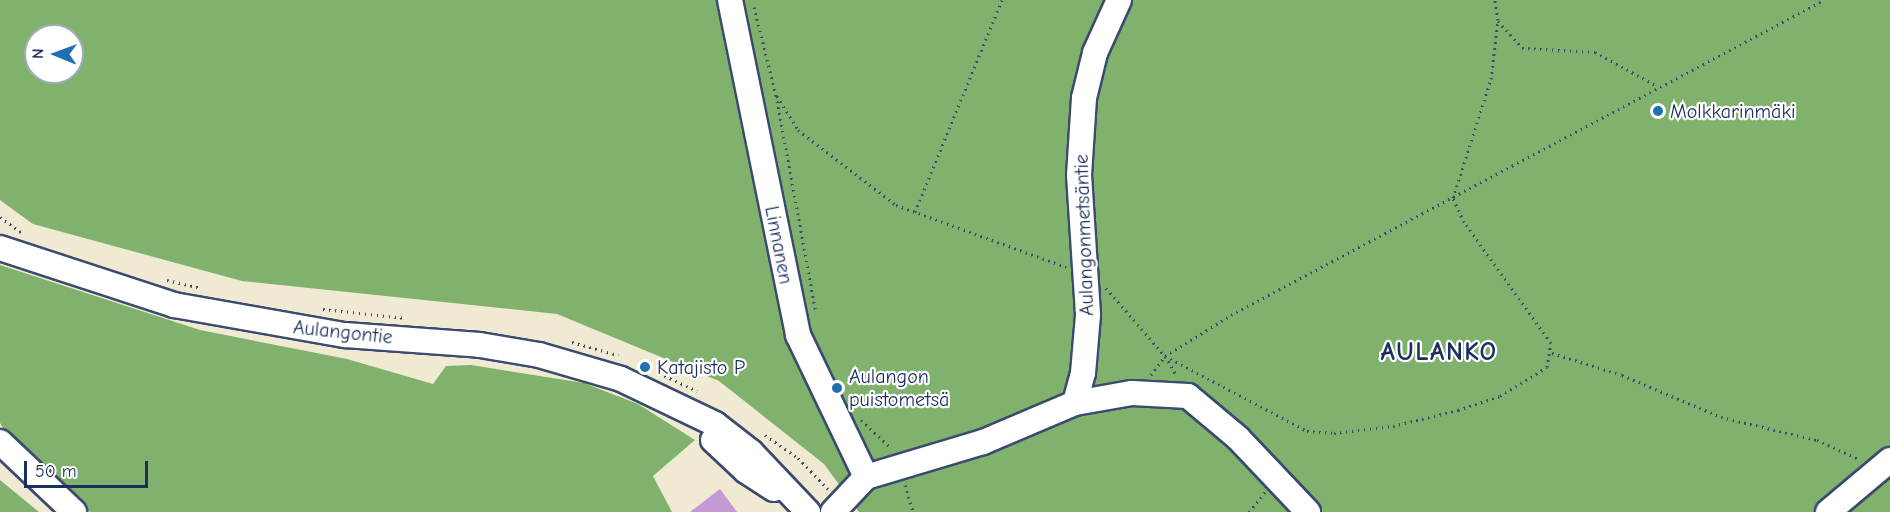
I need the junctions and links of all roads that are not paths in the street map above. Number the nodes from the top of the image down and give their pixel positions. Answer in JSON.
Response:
{"nodes":[{"id":1,"x":730,"y":0,"type":"edge"},
{"id":2,"x":1119,"y":0,"type":"edge"},
{"id":3,"x":0,"y":248,"type":"edge"},
{"id":4,"x":1075,"y":403,"type":"junction"},
{"id":5,"x":0,"y":442,"type":"edge"},
{"id":6,"x":1885,"y":464,"type":"edge"},
{"id":7,"x":861,"y":481,"type":"junction"},
{"id":8,"x":801,"y":505,"type":"edge"},
{"id":9,"x":74,"y":512,"type":"edge"},
{"id":10,"x":818,"y":512,"type":"edge"},
{"id":11,"x":833,"y":512,"type":"edge"},
{"id":12,"x":1308,"y":512,"type":"edge"},
{"id":13,"x":1828,"y":512,"type":"edge"}],
"edges":[{"from":1,"to":7,"type":"street","name":"Linnanen"},
{"from":2,"to":4,"type":"street","name":"Aulangonmetsäntie"},
{"from":3,"to":8,"type":"street","name":"Aulangontie"},
{"from":4,"to":7,"type":"street"},
{"from":4,"to":12,"type":"street"},
{"from":5,"to":9,"type":"street"},
{"from":6,"to":13,"type":"street"},
{"from":7,"to":10,"type":"street"},
{"from":7,"to":11,"type":"street"}]}
